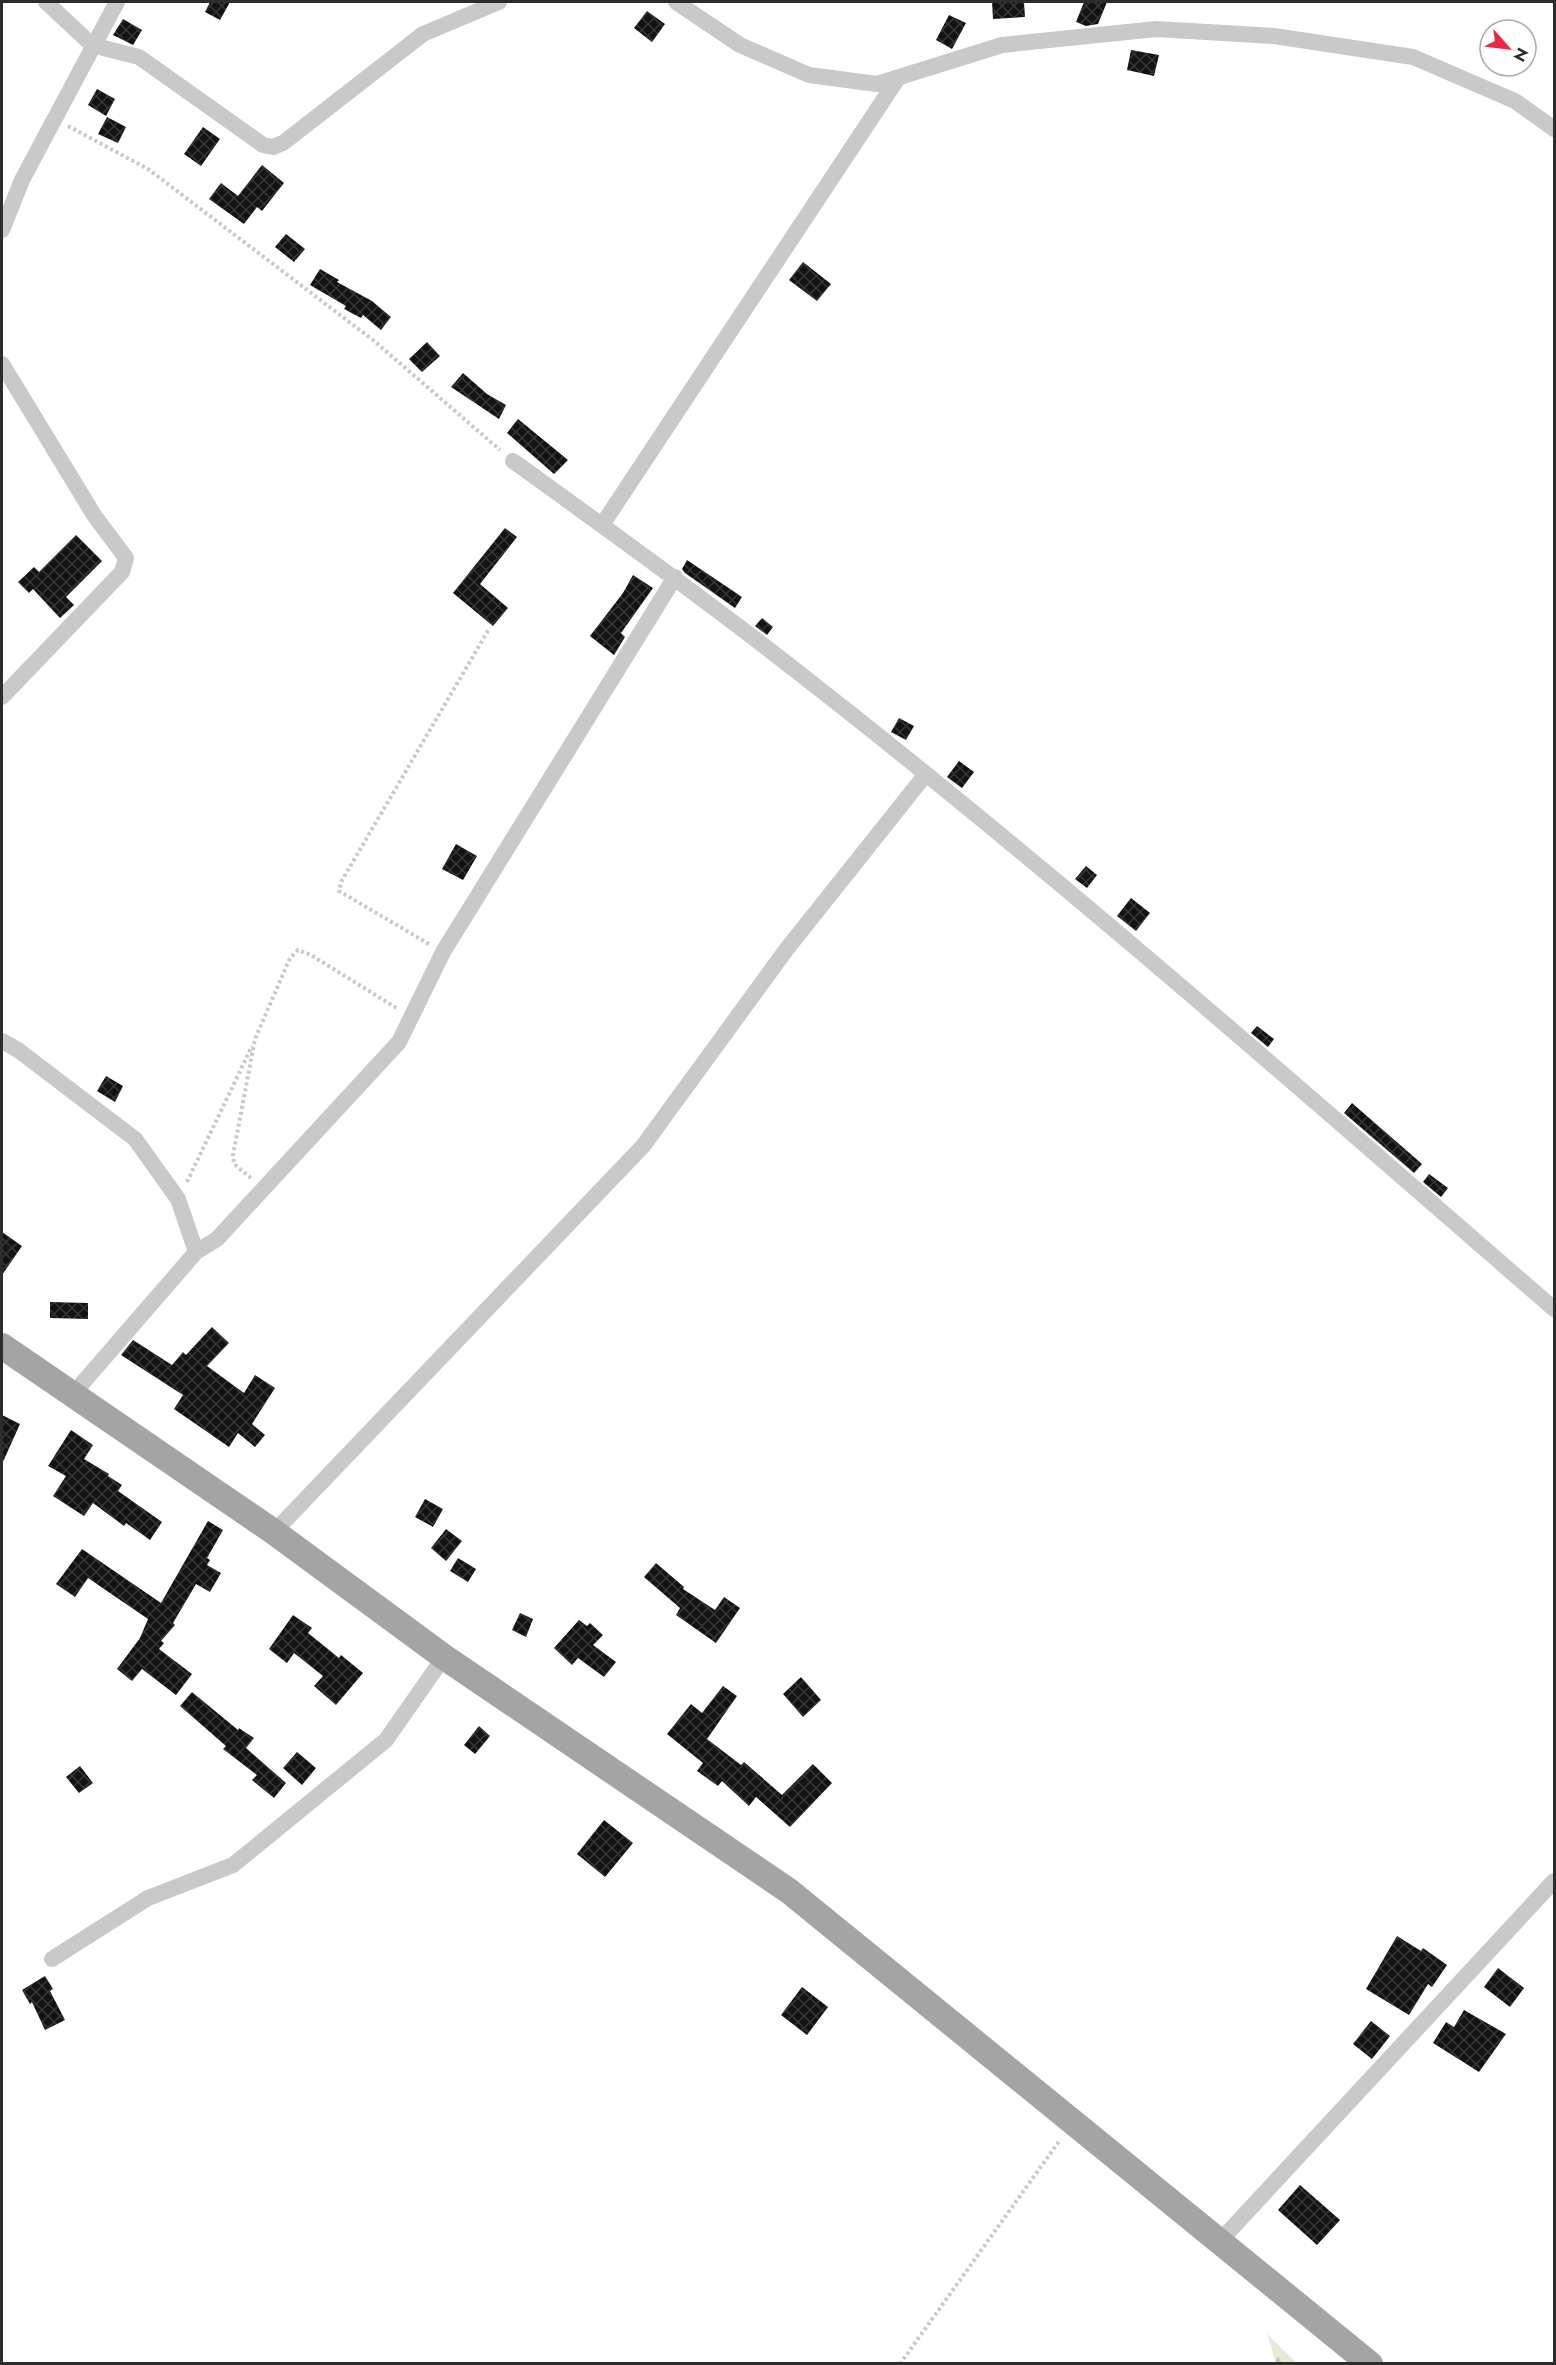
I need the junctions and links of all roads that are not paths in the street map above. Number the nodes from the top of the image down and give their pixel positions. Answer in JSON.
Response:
{"nodes":[{"id":1,"x":46,"y":2,"type":"edge"},
{"id":2,"x":117,"y":2,"type":"edge"},
{"id":3,"x":499,"y":2,"type":"edge"},
{"id":4,"x":676,"y":2,"type":"edge"},
{"id":5,"x":92,"y":45,"type":"junction"},
{"id":6,"x":898,"y":78,"type":"junction"},
{"id":7,"x":1554,"y":129,"type":"edge"},
{"id":8,"x":2,"y":230,"type":"edge"},
{"id":9,"x":2,"y":364,"type":"edge"},
{"id":10,"x":513,"y":461,"type":"road end"},
{"id":11,"x":602,"y":525,"type":"junction"},
{"id":12,"x":675,"y":577,"type":"junction"},
{"id":13,"x":2,"y":697,"type":"edge"},
{"id":14,"x":926,"y":774,"type":"junction"},
{"id":15,"x":2,"y":1041,"type":"edge"},
{"id":16,"x":196,"y":1252,"type":"junction"},
{"id":17,"x":1554,"y":1309,"type":"edge"},
{"id":18,"x":2,"y":1346,"type":"edge"},
{"id":19,"x":73,"y":1394,"type":"junction"},
{"id":20,"x":274,"y":1532,"type":"junction"},
{"id":21,"x":444,"y":1657,"type":"junction"},
{"id":22,"x":1554,"y":1881,"type":"edge"},
{"id":23,"x":52,"y":1959,"type":"dead end"},
{"id":24,"x":1220,"y":2241,"type":"junction"},
{"id":25,"x":1370,"y":2364,"type":"edge"}],
"edges":[{"from":1,"to":5,"type":"street"},
{"from":2,"to":5,"type":"street"},
{"from":3,"to":5,"type":"street"},
{"from":4,"to":6,"type":"street"},
{"from":5,"to":8,"type":"street"},
{"from":6,"to":7,"type":"street"},
{"from":6,"to":11,"type":"street"},
{"from":9,"to":13,"type":"street"},
{"from":10,"to":11,"type":"street"},
{"from":11,"to":12,"type":"street"},
{"from":12,"to":14,"type":"street"},
{"from":12,"to":16,"type":"street"},
{"from":14,"to":17,"type":"street"},
{"from":14,"to":20,"type":"street"},
{"from":15,"to":16,"type":"street"},
{"from":16,"to":19,"type":"street"},
{"from":18,"to":19,"type":"main road"},
{"from":19,"to":20,"type":"main road"},
{"from":20,"to":21,"type":"main road"},
{"from":21,"to":23,"type":"street"},
{"from":21,"to":24,"type":"main road"},
{"from":22,"to":24,"type":"street"},
{"from":24,"to":25,"type":"main road"}]}
